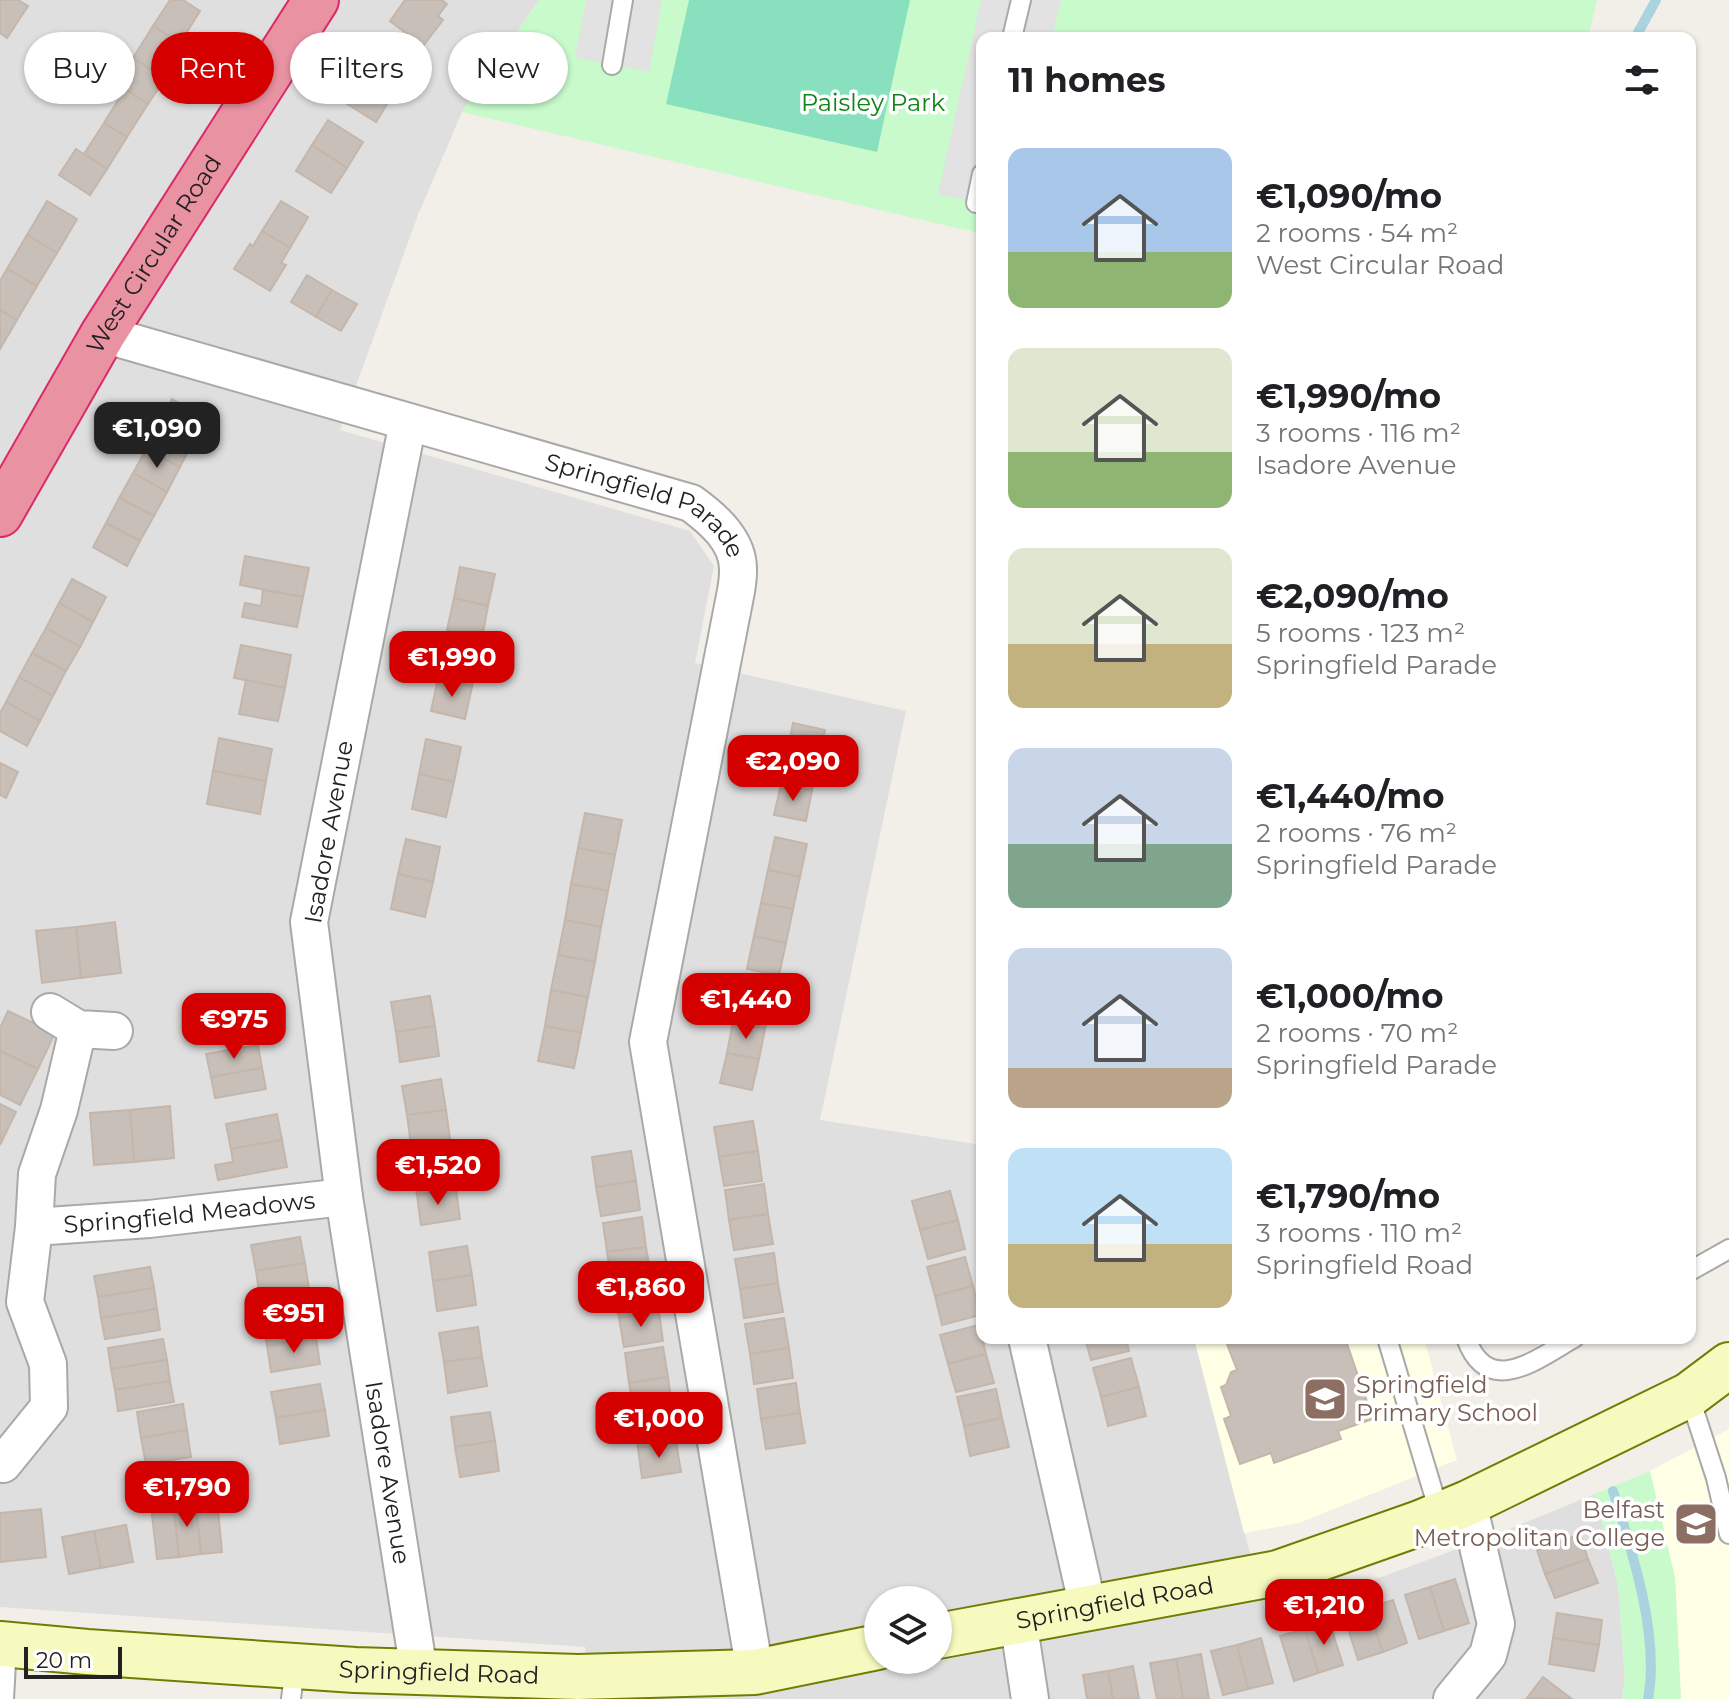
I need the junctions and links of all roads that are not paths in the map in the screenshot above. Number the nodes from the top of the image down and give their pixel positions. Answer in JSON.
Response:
{"nodes":[{"id":1,"x":316,"y":0,"type":"edge"},
{"id":2,"x":623,"y":0,"type":"edge"},
{"id":3,"x":1021,"y":0,"type":"edge"},
{"id":4,"x":1013,"y":32,"type":"edge"},
{"id":5,"x":612,"y":65,"type":"dead end"},
{"id":6,"x":103,"y":334,"type":"junction"},
{"id":7,"x":408,"y":422,"type":"junction"},
{"id":8,"x":0,"y":514,"type":"edge"},
{"id":9,"x":114,"y":1031,"type":"dead end"},
{"id":10,"x":344,"y":1197,"type":"junction"},
{"id":11,"x":34,"y":1227,"type":"junction"},
{"id":12,"x":1729,"y":1249,"type":"edge"},
{"id":13,"x":1696,"y":1268,"type":"edge"},
{"id":14,"x":12,"y":1301,"type":"edge"},
{"id":15,"x":1028,"y":1344,"type":"edge"},
{"id":16,"x":1389,"y":1344,"type":"edge"},
{"id":17,"x":1468,"y":1344,"type":"edge"},
{"id":18,"x":1563,"y":1344,"type":"edge"},
{"id":19,"x":1729,"y":1365,"type":"edge"},
{"id":20,"x":1709,"y":1392,"type":"edge"},
{"id":21,"x":3,"y":1464,"type":"dead end"},
{"id":22,"x":1454,"y":1509,"type":"junction"},
{"id":23,"x":1729,"y":1534,"type":"edge"},
{"id":24,"x":1088,"y":1608,"type":"junction"},
{"id":25,"x":1018,"y":1620,"type":"junction"},
{"id":26,"x":952,"y":1633,"type":"edge"},
{"id":27,"x":3,"y":1644,"type":"edge"},
{"id":28,"x":864,"y":1650,"type":"edge"},
{"id":29,"x":419,"y":1672,"type":"junction"},
{"id":30,"x":755,"y":1672,"type":"junction"},
{"id":31,"x":293,"y":1683,"type":"edge"},
{"id":32,"x":4,"y":1699,"type":"edge"},
{"id":33,"x":1030,"y":1699,"type":"edge"},
{"id":34,"x":1452,"y":1699,"type":"edge"}],
"edges":[{"from":1,"to":6,"type":"highway","name":"West Circular Road"},
{"from":2,"to":5,"type":"lane"},
{"from":3,"to":4,"type":"lane"},
{"from":6,"to":7,"type":"street","name":"Springfield Parade"},
{"from":6,"to":8,"type":"highway","name":"West Circular Road"},
{"from":7,"to":10,"type":"street","name":"Isadore Avenue"},
{"from":7,"to":30,"type":"street","name":"Springfield Parade"},
{"from":9,"to":11,"type":"street","name":"Springfield Meadows"},
{"from":10,"to":11,"type":"street","name":"Springfield Meadows"},
{"from":10,"to":29,"type":"street","name":"Isadore Avenue"},
{"from":11,"to":14,"type":"street","name":"Springfield Meadows"},
{"from":12,"to":13,"type":"lane"},
{"from":14,"to":21,"type":"street","name":"Springfield Meadows"},
{"from":15,"to":24,"type":"street"},
{"from":16,"to":22,"type":"lane"},
{"from":17,"to":18,"type":"lane"},
{"from":19,"to":20,"type":"main road","name":"Springfield Road"},
{"from":20,"to":22,"type":"main road","name":"Springfield Road"},
{"from":20,"to":23,"type":"lane"},
{"from":22,"to":24,"type":"main road","name":"Springfield Road"},
{"from":22,"to":34,"type":"street"},
{"from":24,"to":25,"type":"main road","name":"Springfield Road"},
{"from":25,"to":26,"type":"main road","name":"Springfield Road"},
{"from":25,"to":33,"type":"street"},
{"from":27,"to":31,"type":"main road","name":"Springfield Road"},
{"from":27,"to":32,"type":"lane"},
{"from":28,"to":30,"type":"main road","name":"Springfield Road"},
{"from":29,"to":30,"type":"main road","name":"Springfield Road"},
{"from":29,"to":31,"type":"main road","name":"Springfield Road"}]}
